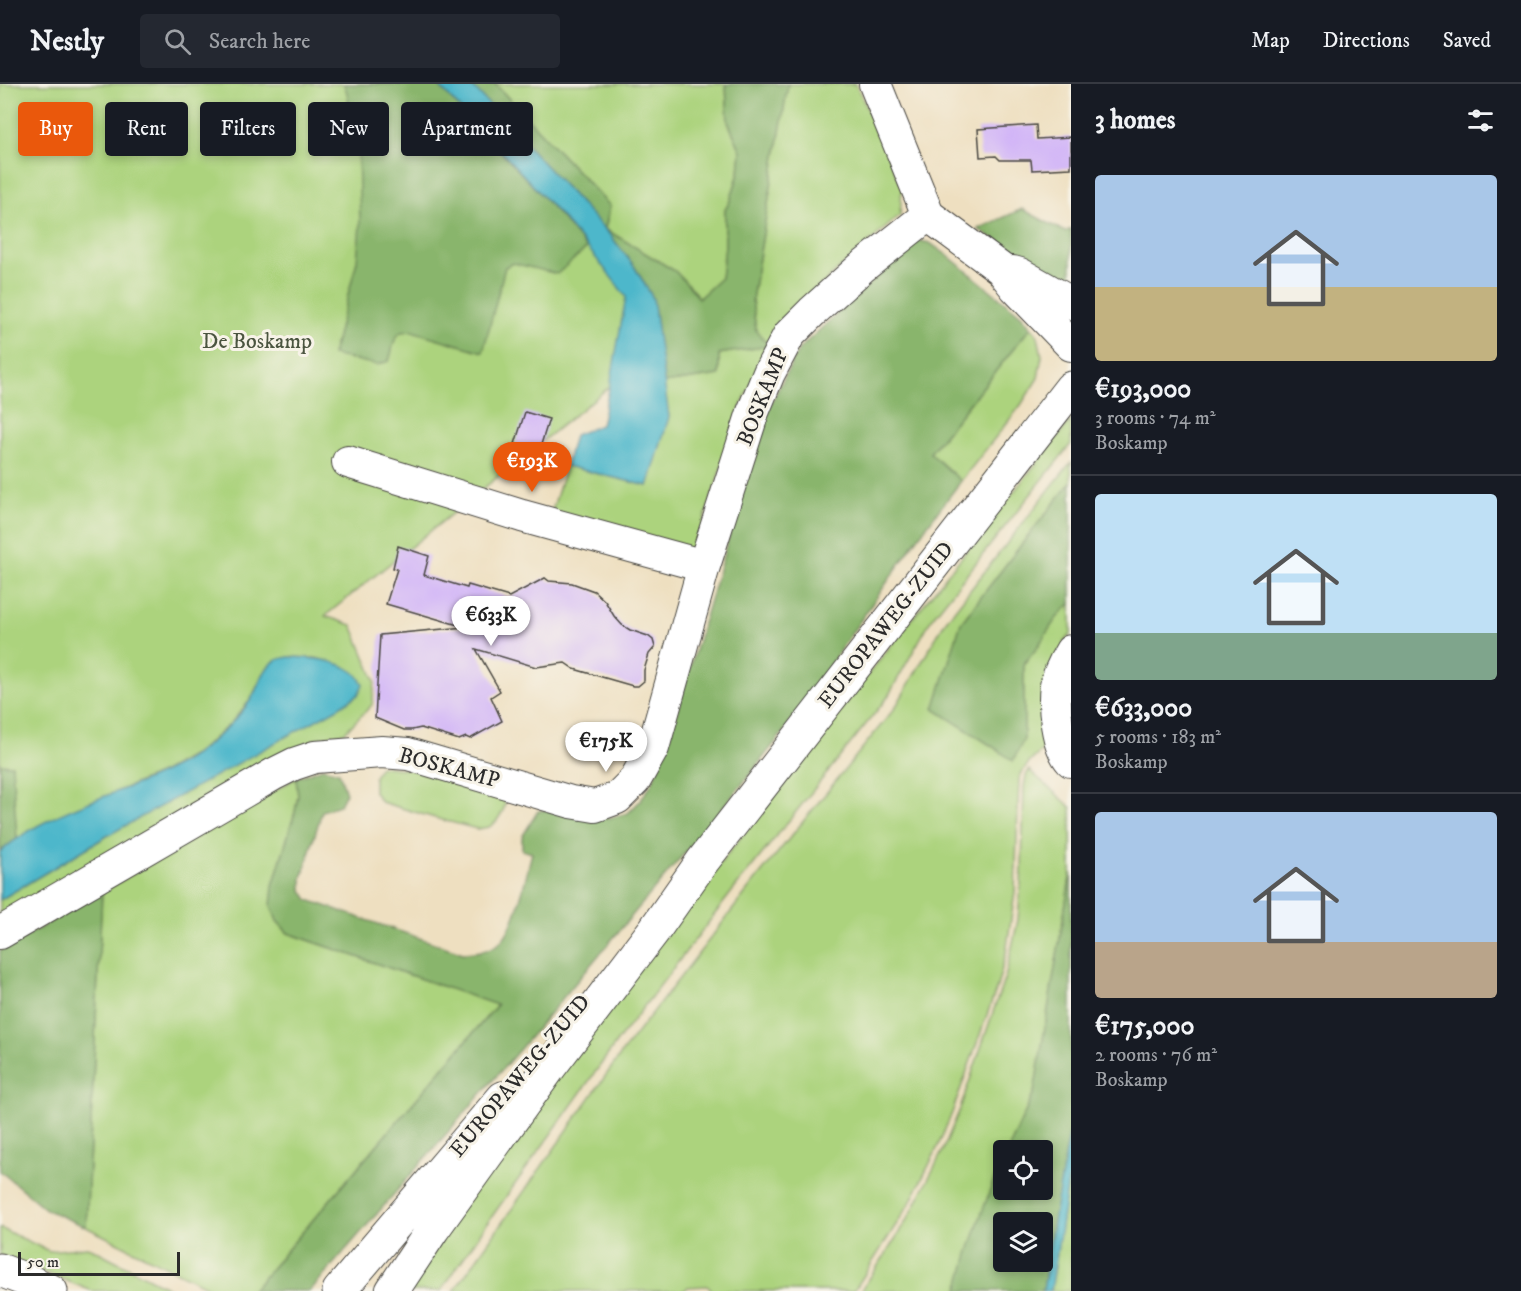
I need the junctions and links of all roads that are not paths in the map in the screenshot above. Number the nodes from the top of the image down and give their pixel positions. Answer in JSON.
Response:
{"nodes":[{"id":1,"x":875,"y":84,"type":"edge"},
{"id":2,"x":928,"y":215,"type":"junction"},
{"id":3,"x":1001,"y":269,"type":"junction"},
{"id":4,"x":1071,"y":303,"type":"edge"},
{"id":5,"x":1071,"y":345,"type":"edge"},
{"id":6,"x":1071,"y":388,"type":"edge"},
{"id":7,"x":348,"y":462,"type":"dead end"},
{"id":8,"x":704,"y":566,"type":"junction"},
{"id":9,"x":1071,"y":651,"type":"edge"},
{"id":10,"x":1071,"y":761,"type":"edge"},
{"id":11,"x":702,"y":862,"type":"junction"},
{"id":12,"x":0,"y":933,"type":"edge"},
{"id":13,"x":0,"y":1270,"type":"edge"},
{"id":14,"x":51,"y":1291,"type":"edge"},
{"id":15,"x":339,"y":1291,"type":"edge"},
{"id":16,"x":392,"y":1291,"type":"edge"}],
"edges":[{"from":1,"to":2,"type":"street"},
{"from":2,"to":3,"type":"street"},
{"from":2,"to":8,"type":"street","name":"BOSKAMP"},
{"from":3,"to":4,"type":"street"},
{"from":3,"to":5,"type":"street"},
{"from":6,"to":11,"type":"main road","name":"EUROPAWEG-ZUID"},
{"from":7,"to":8,"type":"street"},
{"from":8,"to":12,"type":"street","name":"BOSKAMP"},
{"from":9,"to":10,"type":"street"},
{"from":11,"to":15,"type":"main road","name":"EUROPAWEG-ZUID"},
{"from":11,"to":16,"type":"main road","name":"EUROPAWEG-ZUID"},
{"from":13,"to":14,"type":"main road"}]}
